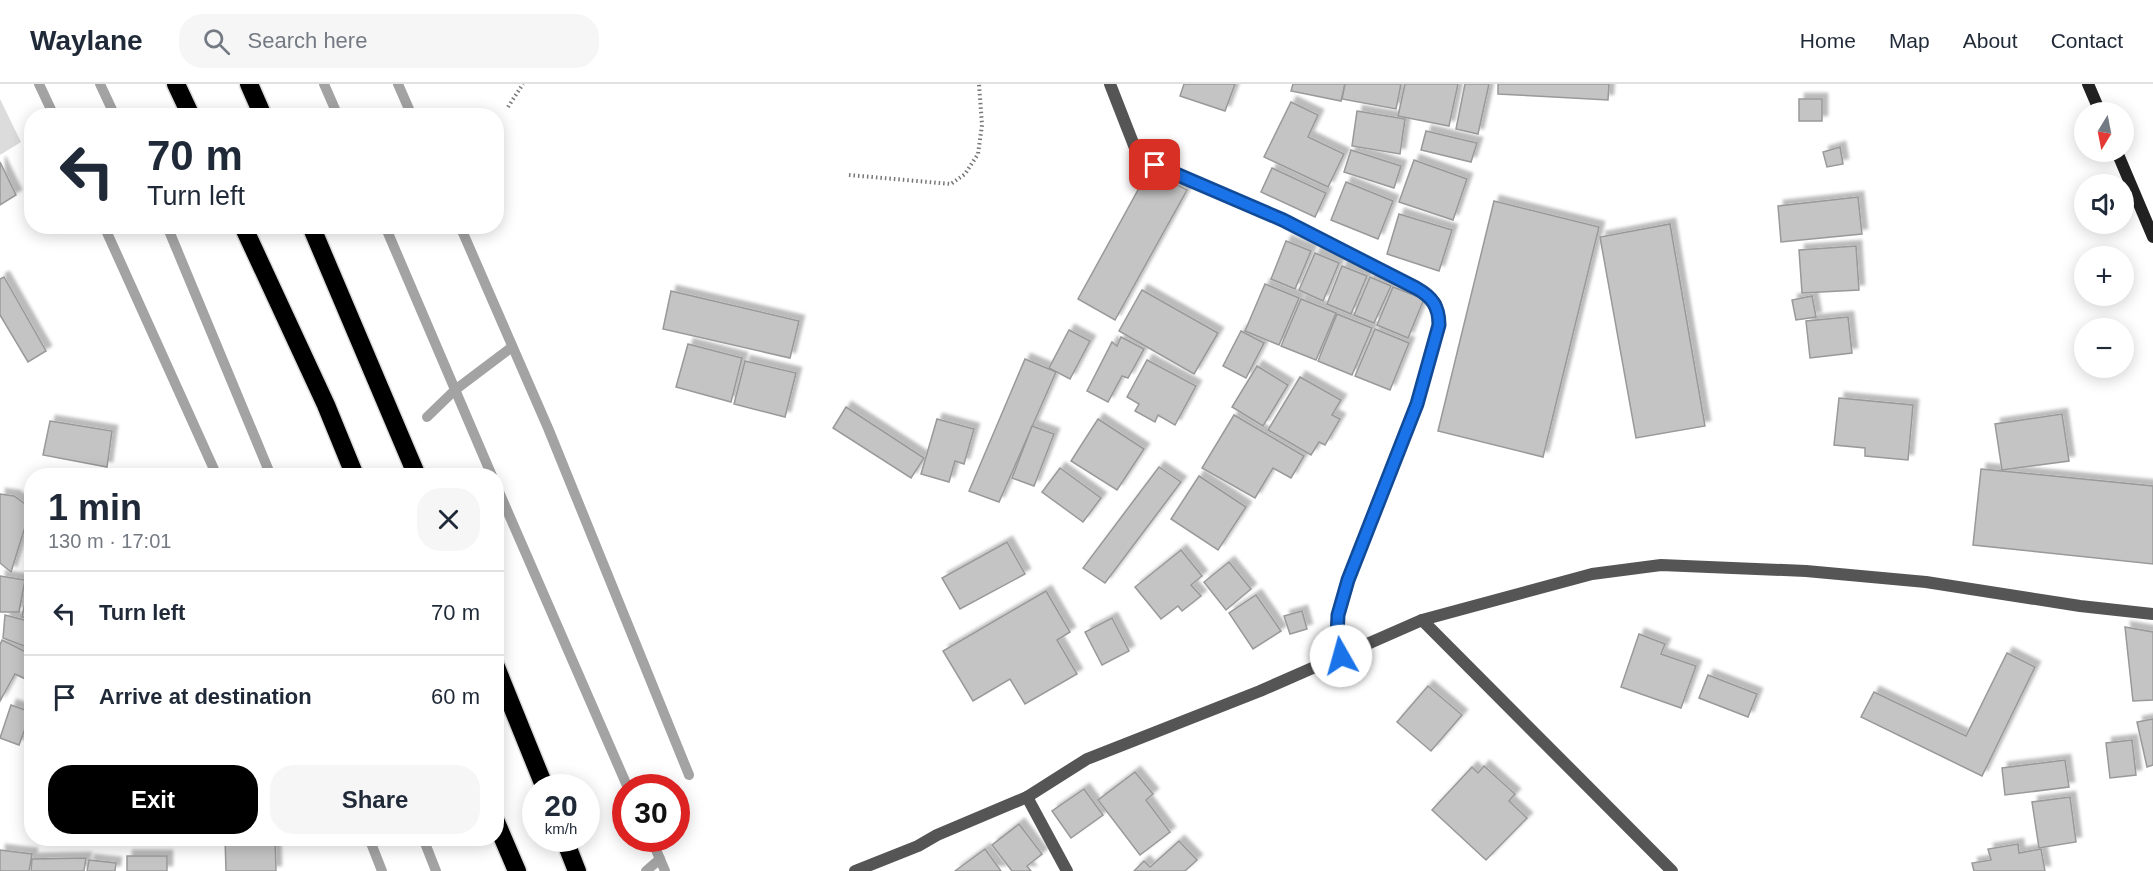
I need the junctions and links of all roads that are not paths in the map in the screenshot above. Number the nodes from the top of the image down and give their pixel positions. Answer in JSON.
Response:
{"nodes":[{"id":1,"x":176,"y":84,"type":"edge"},
{"id":2,"x":249,"y":84,"type":"edge"},
{"id":3,"x":1110,"y":84,"type":"edge"},
{"id":4,"x":2088,"y":84,"type":"edge"},
{"id":5,"x":2096,"y":102,"type":"edge"},
{"id":6,"x":187,"y":108,"type":"edge"},
{"id":7,"x":260,"y":108,"type":"edge"},
{"id":8,"x":2121,"y":162,"type":"edge"},
{"id":9,"x":247,"y":234,"type":"edge"},
{"id":10,"x":314,"y":234,"type":"edge"},
{"id":11,"x":2153,"y":237,"type":"edge"},
{"id":12,"x":352,"y":468,"type":"edge"},
{"id":13,"x":414,"y":468,"type":"edge"},
{"id":14,"x":2153,"y":614,"type":"edge"},
{"id":15,"x":1422,"y":620,"type":"junction"},
{"id":16,"x":1341,"y":656,"type":"junction"},
{"id":17,"x":504,"y":687,"type":"edge"},
{"id":18,"x":539,"y":774,"type":"edge"},
{"id":19,"x":1027,"y":797,"type":"junction"},
{"id":20,"x":504,"y":841,"type":"edge"},
{"id":21,"x":570,"y":852,"type":"edge"},
{"id":22,"x":517,"y":871,"type":"edge"},
{"id":23,"x":577,"y":871,"type":"edge"},
{"id":24,"x":860,"y":871,"type":"edge"},
{"id":25,"x":1067,"y":871,"type":"edge"},
{"id":26,"x":1672,"y":871,"type":"edge"}],
"edges":[{"from":1,"to":6,"type":"highway"},
{"from":2,"to":7,"type":"highway"},
{"from":3,"to":16,"type":"street"},
{"from":4,"to":5,"type":"street"},
{"from":8,"to":11,"type":"street"},
{"from":9,"to":12,"type":"highway"},
{"from":10,"to":13,"type":"highway"},
{"from":14,"to":15,"type":"street"},
{"from":15,"to":16,"type":"street"},
{"from":15,"to":26,"type":"street"},
{"from":16,"to":19,"type":"street"},
{"from":17,"to":18,"type":"highway"},
{"from":19,"to":24,"type":"street"},
{"from":19,"to":25,"type":"street"},
{"from":20,"to":22,"type":"highway"},
{"from":21,"to":23,"type":"highway"}]}
